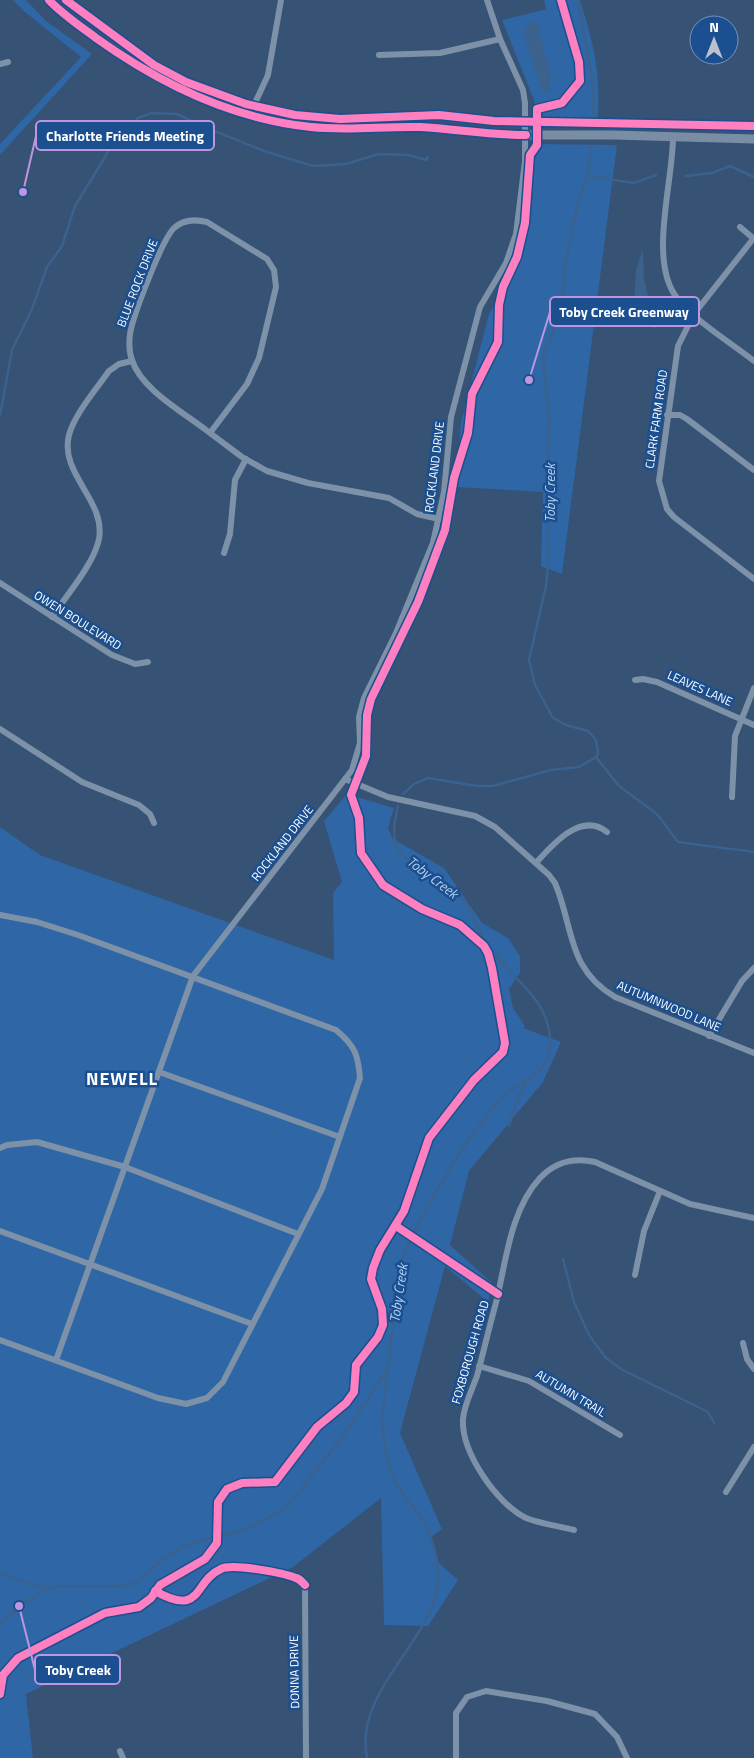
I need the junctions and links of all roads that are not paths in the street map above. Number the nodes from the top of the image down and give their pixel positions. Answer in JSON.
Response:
{"nodes":[{"id":1,"x":49,"y":0,"type":"edge"},
{"id":2,"x":281,"y":0,"type":"edge"},
{"id":3,"x":487,"y":0,"type":"edge"},
{"id":4,"x":500,"y":39,"type":"junction"},
{"id":5,"x":379,"y":55,"type":"dead end"},
{"id":6,"x":8,"y":62,"type":"dead end"},
{"id":7,"x":0,"y":64,"type":"edge"},
{"id":8,"x":250,"y":114,"type":"junction"},
{"id":9,"x":526,"y":136,"type":"junction"},
{"id":10,"x":673,"y":137,"type":"junction"},
{"id":11,"x":754,"y":139,"type":"edge"},
{"id":12,"x":740,"y":227,"type":"dead end"},
{"id":13,"x":754,"y":239,"type":"edge"},
{"id":14,"x":694,"y":314,"type":"junction"},
{"id":15,"x":132,"y":361,"type":"junction"},
{"id":16,"x":754,"y":361,"type":"edge"},
{"id":17,"x":667,"y":415,"type":"junction"},
{"id":18,"x":210,"y":433,"type":"junction"},
{"id":19,"x":246,"y":459,"type":"junction"},
{"id":20,"x":754,"y":470,"type":"edge"},
{"id":21,"x":439,"y":519,"type":"junction"},
{"id":22,"x":224,"y":553,"type":"dead end"},
{"id":23,"x":754,"y":579,"type":"edge"},
{"id":24,"x":0,"y":583,"type":"edge"},
{"id":25,"x":52,"y":617,"type":"junction"},
{"id":26,"x":148,"y":662,"type":"dead end"},
{"id":27,"x":635,"y":680,"type":"dead end"},
{"id":28,"x":754,"y":688,"type":"edge"},
{"id":29,"x":741,"y":719,"type":"junction"},
{"id":30,"x":754,"y":724,"type":"edge"},
{"id":31,"x":0,"y":729,"type":"edge"},
{"id":32,"x":345,"y":779,"type":"junction"},
{"id":33,"x":732,"y":797,"type":"dead end"},
{"id":34,"x":154,"y":823,"type":"dead end"},
{"id":35,"x":606,"y":832,"type":"dead end"},
{"id":36,"x":536,"y":862,"type":"junction"},
{"id":37,"x":0,"y":916,"type":"edge"},
{"id":38,"x":754,"y":968,"type":"edge"},
{"id":39,"x":193,"y":976,"type":"junction"},
{"id":40,"x":709,"y":1036,"type":"junction"},
{"id":41,"x":754,"y":1053,"type":"edge"},
{"id":42,"x":159,"y":1072,"type":"junction"},
{"id":43,"x":340,"y":1138,"type":"junction"},
{"id":44,"x":0,"y":1148,"type":"edge"},
{"id":45,"x":125,"y":1167,"type":"junction"},
{"id":46,"x":660,"y":1191,"type":"junction"},
{"id":47,"x":754,"y":1218,"type":"edge"},
{"id":48,"x":0,"y":1231,"type":"edge"},
{"id":49,"x":298,"y":1234,"type":"junction"},
{"id":50,"x":90,"y":1265,"type":"junction"},
{"id":51,"x":635,"y":1275,"type":"dead end"},
{"id":52,"x":252,"y":1324,"type":"junction"},
{"id":53,"x":0,"y":1340,"type":"edge"},
{"id":54,"x":743,"y":1343,"type":"dead end"},
{"id":55,"x":56,"y":1360,"type":"junction"},
{"id":56,"x":479,"y":1366,"type":"junction"},
{"id":57,"x":754,"y":1369,"type":"edge"},
{"id":58,"x":620,"y":1435,"type":"dead end"},
{"id":59,"x":754,"y":1447,"type":"edge"},
{"id":60,"x":726,"y":1492,"type":"dead end"},
{"id":61,"x":574,"y":1530,"type":"dead end"},
{"id":62,"x":305,"y":1585,"type":"dead end"},
{"id":63,"x":306,"y":1758,"type":"edge"},
{"id":64,"x":456,"y":1758,"type":"edge"},
{"id":65,"x":627,"y":1758,"type":"edge"}],
"edges":[{"from":1,"to":8,"type":"street"},
{"from":2,"to":8,"type":"street"},
{"from":3,"to":4,"type":"street","name":"ROCKLAND DRIVE"},
{"from":4,"to":5,"type":"street"},
{"from":4,"to":9,"type":"street","name":"ROCKLAND DRIVE"},
{"from":6,"to":7,"type":"street"},
{"from":8,"to":9,"type":"street"},
{"from":9,"to":10,"type":"street"},
{"from":9,"to":21,"type":"street","name":"ROCKLAND DRIVE"},
{"from":10,"to":11,"type":"street"},
{"from":10,"to":14,"type":"street"},
{"from":12,"to":13,"type":"street"},
{"from":13,"to":14,"type":"street","name":"CLARK FARM ROAD"},
{"from":14,"to":16,"type":"street"},
{"from":14,"to":17,"type":"street","name":"CLARK FARM ROAD"},
{"from":15,"to":18,"type":"street","name":"BLUE ROCK DRIVE"},
{"from":15,"to":18,"type":"street","name":"BLUE ROCK DRIVE"},
{"from":15,"to":25,"type":"street"},
{"from":17,"to":20,"type":"street"},
{"from":17,"to":23,"type":"street","name":"CLARK FARM ROAD"},
{"from":18,"to":19,"type":"street","name":"BLUE ROCK DRIVE"},
{"from":19,"to":21,"type":"street","name":"BLUE ROCK DRIVE"},
{"from":19,"to":22,"type":"street"},
{"from":21,"to":32,"type":"street","name":"ROCKLAND DRIVE"},
{"from":24,"to":25,"type":"street","name":"OWEN BOULEVARD"},
{"from":25,"to":26,"type":"street","name":"OWEN BOULEVARD"},
{"from":27,"to":29,"type":"street","name":"LEAVES LANE"},
{"from":28,"to":29,"type":"street"},
{"from":29,"to":30,"type":"street","name":"LEAVES LANE"},
{"from":29,"to":33,"type":"street"},
{"from":31,"to":34,"type":"street"},
{"from":32,"to":36,"type":"street","name":"AUTUMNWOOD LANE"},
{"from":32,"to":39,"type":"street","name":"ROCKLAND DRIVE"},
{"from":35,"to":36,"type":"street"},
{"from":36,"to":40,"type":"street","name":"AUTUMNWOOD LANE"},
{"from":37,"to":39,"type":"street"},
{"from":38,"to":40,"type":"street"},
{"from":39,"to":42,"type":"street","name":"ROCKLAND DRIVE"},
{"from":39,"to":43,"type":"street"},
{"from":40,"to":41,"type":"street","name":"AUTUMNWOOD LANE"},
{"from":42,"to":43,"type":"street"},
{"from":42,"to":45,"type":"street","name":"ROCKLAND DRIVE"},
{"from":43,"to":49,"type":"street"},
{"from":44,"to":45,"type":"street"},
{"from":45,"to":49,"type":"street"},
{"from":45,"to":50,"type":"street","name":"ROCKLAND DRIVE"},
{"from":46,"to":47,"type":"street","name":"FOXBOROUGH ROAD"},
{"from":46,"to":51,"type":"street"},
{"from":46,"to":56,"type":"street","name":"FOXBOROUGH ROAD"},
{"from":48,"to":50,"type":"street"},
{"from":49,"to":52,"type":"street"},
{"from":50,"to":52,"type":"street"},
{"from":50,"to":55,"type":"street","name":"ROCKLAND DRIVE"},
{"from":52,"to":55,"type":"street"},
{"from":53,"to":55,"type":"street"},
{"from":54,"to":57,"type":"street"},
{"from":56,"to":58,"type":"street","name":"AUTUMN TRAIL"},
{"from":56,"to":61,"type":"street","name":"FOXBOROUGH ROAD"},
{"from":59,"to":60,"type":"street"},
{"from":62,"to":63,"type":"street","name":"DONNA DRIVE"},
{"from":64,"to":65,"type":"street"}]}
